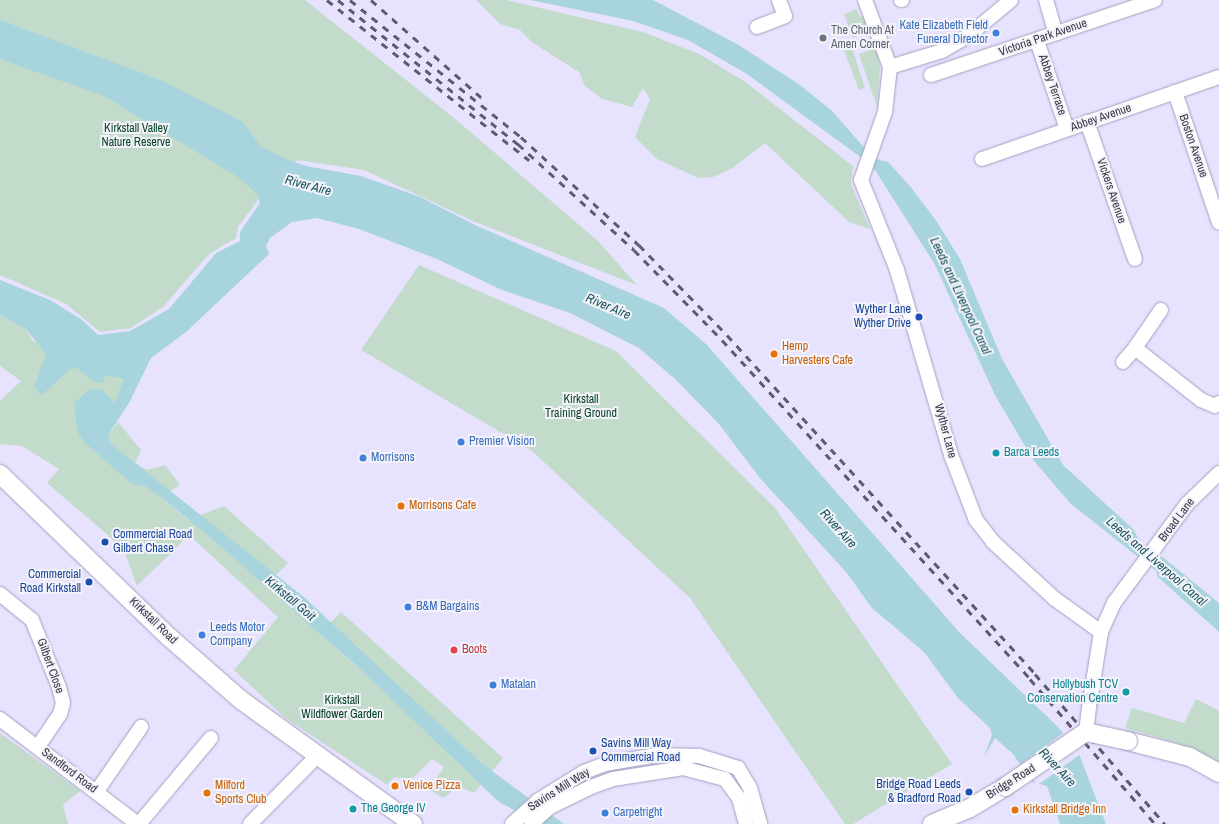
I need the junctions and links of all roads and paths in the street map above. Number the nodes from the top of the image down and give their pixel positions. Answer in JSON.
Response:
{"nodes":[{"id":1,"x":779,"y":0,"type":"edge"},
{"id":2,"x":865,"y":0,"type":"edge"},
{"id":3,"x":1011,"y":0,"type":"edge"},
{"id":4,"x":1046,"y":0,"type":"edge"},
{"id":5,"x":1154,"y":0,"type":"edge"},
{"id":6,"x":757,"y":27,"type":"dead end"},
{"id":7,"x":1056,"y":34,"type":"junction"},
{"id":8,"x":1037,"y":41,"type":"junction"},
{"id":9,"x":890,"y":67,"type":"junction"},
{"id":10,"x":931,"y":75,"type":"dead end"},
{"id":11,"x":1219,"y":76,"type":"edge"},
{"id":12,"x":1175,"y":92,"type":"junction"},
{"id":13,"x":1087,"y":122,"type":"junction"},
{"id":14,"x":1068,"y":129,"type":"junction"},
{"id":15,"x":982,"y":159,"type":"dead end"},
{"id":16,"x":1219,"y":223,"type":"edge"},
{"id":17,"x":1135,"y":260,"type":"dead end"},
{"id":18,"x":1161,"y":310,"type":"dead end"},
{"id":19,"x":1135,"y":348,"type":"junction"},
{"id":20,"x":1123,"y":362,"type":"dead end"},
{"id":21,"x":1219,"y":403,"type":"edge"},
{"id":22,"x":1219,"y":473,"type":"edge"},
{"id":23,"x":0,"y":474,"type":"edge"},
{"id":24,"x":0,"y":594,"type":"edge"},
{"id":25,"x":1101,"y":632,"type":"junction"},
{"id":26,"x":0,"y":719,"type":"edge"},
{"id":27,"x":141,"y":727,"type":"dead end"},
{"id":28,"x":1086,"y":732,"type":"junction"},
{"id":29,"x":211,"y":738,"type":"dead end"},
{"id":30,"x":38,"y":747,"type":"junction"},
{"id":31,"x":319,"y":754,"type":"junction"},
{"id":32,"x":699,"y":756,"type":"junction"},
{"id":33,"x":695,"y":770,"type":"junction"},
{"id":34,"x":1219,"y":773,"type":"edge"},
{"id":35,"x":97,"y":791,"type":"junction"},
{"id":36,"x":545,"y":803,"type":"junction"},
{"id":37,"x":521,"y":821,"type":"edge"},
{"id":38,"x":138,"y":824,"type":"edge"},
{"id":39,"x":250,"y":824,"type":"edge"},
{"id":40,"x":414,"y":824,"type":"edge"},
{"id":41,"x":746,"y":824,"type":"edge"},
{"id":42,"x":760,"y":824,"type":"edge"},
{"id":43,"x":932,"y":824,"type":"edge"}],
"edges":[{"from":1,"to":6,"type":"street"},
{"from":2,"to":9,"type":"street"},
{"from":3,"to":9,"type":"street"},
{"from":4,"to":7,"type":"street"},
{"from":5,"to":7,"type":"street","name":"Victoria Park Avenue"},
{"from":7,"to":8,"type":"street","name":"Victoria Park Avenue"},
{"from":8,"to":10,"type":"street","name":"Victoria Park Avenue"},
{"from":8,"to":14,"type":"street","name":"Abbey Terrace"},
{"from":9,"to":25,"type":"street","name":"Wyther Lane"},
{"from":11,"to":12,"type":"street","name":"Abbey Avenue"},
{"from":12,"to":13,"type":"street","name":"Abbey Avenue"},
{"from":12,"to":16,"type":"street","name":"Boston Avenue"},
{"from":13,"to":14,"type":"street","name":"Abbey Avenue"},
{"from":13,"to":17,"type":"street","name":"Vickers Avenue"},
{"from":14,"to":15,"type":"street","name":"Abbey Avenue"},
{"from":18,"to":19,"type":"street"},
{"from":19,"to":20,"type":"street"},
{"from":19,"to":21,"type":"street"},
{"from":22,"to":25,"type":"street","name":"Broad Lane"},
{"from":23,"to":31,"type":"main road","name":"Kirkstall Road"},
{"from":24,"to":30,"type":"street","name":"Gilbert Close"},
{"from":25,"to":28,"type":"street","bridge":true},
{"from":26,"to":30,"type":"street","name":"Sandford Road"},
{"from":27,"to":35,"type":"street"},
{"from":28,"to":34,"type":"main road","bridge":true},
{"from":28,"to":43,"type":"main road","name":"Bridge Road","bridge":true},
{"from":29,"to":38,"type":"street"},
{"from":30,"to":35,"type":"street","name":"Sandford Road"},
{"from":31,"to":39,"type":"street"},
{"from":31,"to":40,"type":"main road","name":"Kirkstall Road"},
{"from":32,"to":33,"type":"street"},
{"from":32,"to":36,"type":"street","name":"Savins Mill Way"},
{"from":32,"to":42,"type":"street","name":"Savins Mill Way"},
{"from":33,"to":36,"type":"street","name":"Savins Mill Way"},
{"from":33,"to":41,"type":"street","name":"Savins Mill Way"},
{"from":35,"to":38,"type":"street","name":"Sandford Road"},
{"from":36,"to":37,"type":"street","name":"Savins Mill Way"}]}
